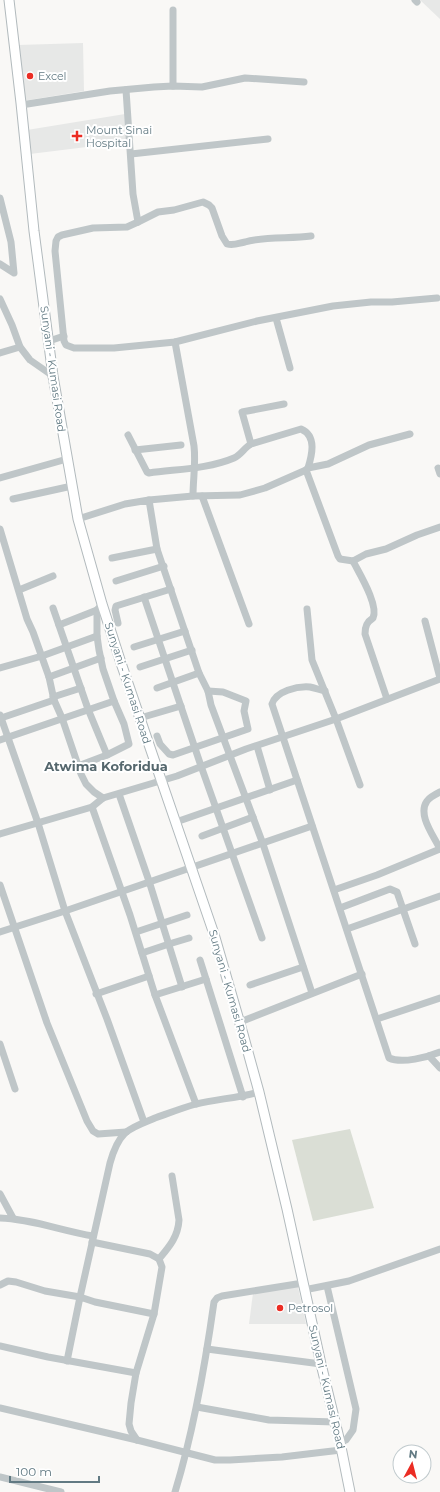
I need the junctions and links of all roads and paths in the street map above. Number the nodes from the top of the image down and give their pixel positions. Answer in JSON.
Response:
{"nodes":[{"id":1,"x":9,"y":0,"type":"edge"},
{"id":2,"x":173,"y":10,"type":"dead end"},
{"id":3,"x":304,"y":82,"type":"dead end"},
{"id":4,"x":173,"y":86,"type":"junction"},
{"id":5,"x":126,"y":90,"type":"junction"},
{"id":6,"x":21,"y":105,"type":"junction"},
{"id":7,"x":268,"y":139,"type":"dead end"},
{"id":8,"x":131,"y":154,"type":"junction"},
{"id":9,"x":0,"y":198,"type":"edge"},
{"id":10,"x":138,"y":222,"type":"junction"},
{"id":11,"x":311,"y":236,"type":"dead end"},
{"id":12,"x":0,"y":264,"type":"edge"},
{"id":13,"x":0,"y":298,"type":"edge"},
{"id":14,"x":437,"y":298,"type":"dead end"},
{"id":15,"x":276,"y":318,"type":"junction"},
{"id":16,"x":64,"y":336,"type":"junction"},
{"id":17,"x":48,"y":341,"type":"junction"},
{"id":18,"x":175,"y":342,"type":"junction"},
{"id":19,"x":20,"y":348,"type":"junction"},
{"id":20,"x":0,"y":353,"type":"edge"},
{"id":21,"x":290,"y":368,"type":"dead end"},
{"id":22,"x":52,"y":376,"type":"junction"},
{"id":23,"x":284,"y":404,"type":"dead end"},
{"id":24,"x":410,"y":434,"type":"dead end"},
{"id":25,"x":128,"y":435,"type":"dead end"},
{"id":26,"x":250,"y":444,"type":"junction"},
{"id":27,"x":181,"y":445,"type":"dead end"},
{"id":28,"x":135,"y":450,"type":"junction"},
{"id":29,"x":67,"y":459,"type":"junction"},
{"id":30,"x":195,"y":468,"type":"junction"},
{"id":31,"x":307,"y":469,"type":"junction"},
{"id":32,"x":0,"y":478,"type":"edge"},
{"id":33,"x":72,"y":486,"type":"junction"},
{"id":34,"x":193,"y":496,"type":"junction"},
{"id":35,"x":202,"y":496,"type":"junction"},
{"id":36,"x":13,"y":499,"type":"dead end"},
{"id":37,"x":148,"y":500,"type":"junction"},
{"id":38,"x":78,"y":519,"type":"junction"},
{"id":39,"x":440,"y":527,"type":"edge"},
{"id":40,"x":0,"y":529,"type":"edge"},
{"id":41,"x":157,"y":549,"type":"junction"},
{"id":42,"x":112,"y":558,"type":"dead end"},
{"id":43,"x":352,"y":561,"type":"junction"},
{"id":44,"x":164,"y":566,"type":"junction"},
{"id":45,"x":53,"y":576,"type":"dead end"},
{"id":46,"x":116,"y":581,"type":"dead end"},
{"id":47,"x":171,"y":589,"type":"junction"},
{"id":48,"x":19,"y":590,"type":"junction"},
{"id":49,"x":144,"y":597,"type":"junction"},
{"id":50,"x":100,"y":607,"type":"junction"},
{"id":51,"x":53,"y":608,"type":"dead end"},
{"id":52,"x":306,"y":609,"type":"dead end"},
{"id":53,"x":425,"y":621,"type":"dead end"},
{"id":54,"x":118,"y":623,"type":"dead end"},
{"id":55,"x":249,"y":624,"type":"dead end"},
{"id":56,"x":59,"y":625,"type":"junction"},
{"id":57,"x":185,"y":631,"type":"junction"},
{"id":58,"x":97,"y":636,"type":"junction"},
{"id":59,"x":158,"y":639,"type":"junction"},
{"id":60,"x":67,"y":647,"type":"junction"},
{"id":61,"x":134,"y":647,"type":"dead end"},
{"id":62,"x":192,"y":650,"type":"junction"},
{"id":63,"x":42,"y":656,"type":"junction"},
{"id":64,"x":101,"y":658,"type":"junction"},
{"id":65,"x":165,"y":659,"type":"junction"},
{"id":66,"x":140,"y":667,"type":"dead end"},
{"id":67,"x":0,"y":668,"type":"edge"},
{"id":68,"x":74,"y":668,"type":"junction"},
{"id":69,"x":200,"y":673,"type":"junction"},
{"id":70,"x":49,"y":678,"type":"junction"},
{"id":71,"x":440,"y":679,"type":"edge"},
{"id":72,"x":173,"y":683,"type":"junction"},
{"id":73,"x":81,"y":688,"type":"junction"},
{"id":74,"x":157,"y":688,"type":"dead end"},
{"id":75,"x":208,"y":691,"type":"junction"},
{"id":76,"x":325,"y":691,"type":"junction"},
{"id":77,"x":53,"y":698,"type":"junction"},
{"id":78,"x":387,"y":699,"type":"junction"},
{"id":79,"x":114,"y":701,"type":"junction"},
{"id":80,"x":181,"y":706,"type":"junction"},
{"id":81,"x":88,"y":710,"type":"junction"},
{"id":82,"x":1,"y":716,"type":"edge"},
{"id":83,"x":62,"y":718,"type":"junction"},
{"id":84,"x":140,"y":718,"type":"junction"},
{"id":85,"x":336,"y":719,"type":"junction"},
{"id":86,"x":157,"y":736,"type":"dead end"},
{"id":87,"x":222,"y":737,"type":"junction"},
{"id":88,"x":284,"y":738,"type":"junction"},
{"id":89,"x":4,"y":739,"type":"edge"},
{"id":90,"x":257,"y":746,"type":"junction"},
{"id":91,"x":194,"y":747,"type":"junction"},
{"id":92,"x":107,"y":755,"type":"junction"},
{"id":93,"x":229,"y":756,"type":"junction"},
{"id":94,"x":78,"y":766,"type":"junction"},
{"id":95,"x":201,"y":766,"type":"junction"},
{"id":96,"x":297,"y":780,"type":"junction"},
{"id":97,"x":162,"y":781,"type":"junction"},
{"id":98,"x":360,"y":785,"type":"dead end"},
{"id":99,"x":270,"y":790,"type":"junction"},
{"id":100,"x":440,"y":792,"type":"edge"},
{"id":101,"x":119,"y":794,"type":"junction"},
{"id":102,"x":103,"y":798,"type":"junction"},
{"id":103,"x":246,"y":798,"type":"junction"},
{"id":104,"x":92,"y":807,"type":"junction"},
{"id":105,"x":217,"y":808,"type":"junction"},
{"id":106,"x":253,"y":817,"type":"junction"},
{"id":107,"x":176,"y":822,"type":"junction"},
{"id":108,"x":38,"y":823,"type":"junction"},
{"id":109,"x":312,"y":826,"type":"junction"},
{"id":110,"x":224,"y":828,"type":"junction"},
{"id":111,"x":0,"y":834,"type":"edge"},
{"id":112,"x":202,"y":836,"type":"dead end"},
{"id":113,"x":263,"y":844,"type":"junction"},
{"id":114,"x":440,"y":849,"type":"edge"},
{"id":115,"x":232,"y":854,"type":"junction"},
{"id":116,"x":191,"y":867,"type":"junction"},
{"id":117,"x":149,"y":881,"type":"junction"},
{"id":118,"x":0,"y":885,"type":"edge"},
{"id":119,"x":334,"y":890,"type":"junction"},
{"id":120,"x":122,"y":891,"type":"junction"},
{"id":121,"x":440,"y":896,"type":"edge"},
{"id":122,"x":340,"y":908,"type":"junction"},
{"id":123,"x":402,"y":909,"type":"junction"},
{"id":124,"x":65,"y":911,"type":"junction"},
{"id":125,"x":187,"y":915,"type":"dead end"},
{"id":126,"x":162,"y":923,"type":"junction"},
{"id":127,"x":16,"y":927,"type":"junction"},
{"id":128,"x":347,"y":928,"type":"junction"},
{"id":129,"x":0,"y":932,"type":"edge"},
{"id":130,"x":136,"y":932,"type":"junction"},
{"id":131,"x":189,"y":938,"type":"dead end"},
{"id":132,"x":262,"y":938,"type":"dead end"},
{"id":133,"x":169,"y":944,"type":"junction"},
{"id":134,"x":415,"y":944,"type":"dead end"},
{"id":135,"x":142,"y":953,"type":"junction"},
{"id":136,"x":200,"y":960,"type":"dead end"},
{"id":137,"x":303,"y":967,"type":"junction"},
{"id":138,"x":362,"y":974,"type":"junction"},
{"id":139,"x":149,"y":976,"type":"junction"},
{"id":140,"x":206,"y":979,"type":"junction"},
{"id":141,"x":250,"y":985,"type":"dead end"},
{"id":142,"x":182,"y":987,"type":"junction"},
{"id":143,"x":312,"y":993,"type":"junction"},
{"id":144,"x":96,"y":994,"type":"junction"},
{"id":145,"x":155,"y":995,"type":"junction"},
{"id":146,"x":440,"y":998,"type":"edge"},
{"id":147,"x":377,"y":1019,"type":"junction"},
{"id":148,"x":240,"y":1022,"type":"junction"},
{"id":149,"x":0,"y":1044,"type":"edge"},
{"id":150,"x":440,"y":1052,"type":"edge"},
{"id":151,"x":429,"y":1056,"type":"junction"},
{"id":152,"x":440,"y":1068,"type":"edge"},
{"id":153,"x":16,"y":1089,"type":"dead end"},
{"id":154,"x":259,"y":1092,"type":"junction"},
{"id":155,"x":243,"y":1096,"type":"junction"},
{"id":156,"x":196,"y":1104,"type":"junction"},
{"id":157,"x":144,"y":1122,"type":"junction"},
{"id":158,"x":126,"y":1132,"type":"junction"},
{"id":159,"x":172,"y":1176,"type":"dead end"},
{"id":160,"x":0,"y":1194,"type":"edge"},
{"id":161,"x":0,"y":1218,"type":"edge"},
{"id":162,"x":14,"y":1218,"type":"junction"},
{"id":163,"x":92,"y":1239,"type":"junction"},
{"id":164,"x":440,"y":1249,"type":"edge"},
{"id":165,"x":159,"y":1260,"type":"junction"},
{"id":166,"x":0,"y":1285,"type":"edge"},
{"id":167,"x":304,"y":1286,"type":"junction"},
{"id":168,"x":327,"y":1286,"type":"junction"},
{"id":169,"x":80,"y":1297,"type":"junction"},
{"id":170,"x":154,"y":1314,"type":"junction"},
{"id":171,"x":0,"y":1346,"type":"edge"},
{"id":172,"x":207,"y":1349,"type":"junction"},
{"id":173,"x":67,"y":1361,"type":"junction"},
{"id":174,"x":321,"y":1364,"type":"junction"},
{"id":175,"x":136,"y":1373,"type":"junction"},
{"id":176,"x":197,"y":1407,"type":"junction"},
{"id":177,"x":0,"y":1408,"type":"edge"},
{"id":178,"x":335,"y":1422,"type":"junction"},
{"id":179,"x":137,"y":1440,"type":"junction"},
{"id":180,"x":341,"y":1446,"type":"junction"},
{"id":181,"x":187,"y":1453,"type":"junction"},
{"id":182,"x":0,"y":1477,"type":"edge"},
{"id":183,"x":60,"y":1492,"type":"edge"},
{"id":184,"x":175,"y":1492,"type":"edge"},
{"id":185,"x":350,"y":1492,"type":"edge"}],
"edges":[{"from":1,"to":6,"type":"main road","name":"Sunyani - Kumasi Road"},
{"from":2,"to":4,"type":"street"},
{"from":3,"to":4,"type":"street"},
{"from":4,"to":5,"type":"street"},
{"from":5,"to":6,"type":"street"},
{"from":5,"to":8,"type":"street"},
{"from":6,"to":17,"type":"main road","name":"Sunyani - Kumasi Road"},
{"from":7,"to":8,"type":"street"},
{"from":8,"to":10,"type":"street"},
{"from":9,"to":12,"type":"street"},
{"from":10,"to":11,"type":"street"},
{"from":10,"to":16,"type":"street"},
{"from":13,"to":19,"type":"street"},
{"from":14,"to":15,"type":"street"},
{"from":15,"to":18,"type":"street"},
{"from":15,"to":21,"type":"street"},
{"from":16,"to":17,"type":"street"},
{"from":16,"to":18,"type":"street"},
{"from":17,"to":22,"type":"main road","name":"Sunyani - Kumasi Road"},
{"from":18,"to":30,"type":"street"},
{"from":19,"to":20,"type":"street"},
{"from":19,"to":22,"type":"street"},
{"from":22,"to":29,"type":"main road","name":"Sunyani - Kumasi Road"},
{"from":23,"to":26,"type":"street"},
{"from":24,"to":31,"type":"street"},
{"from":25,"to":28,"type":"street"},
{"from":26,"to":30,"type":"street"},
{"from":26,"to":31,"type":"street"},
{"from":27,"to":28,"type":"street"},
{"from":28,"to":30,"type":"street"},
{"from":29,"to":32,"type":"street"},
{"from":29,"to":33,"type":"main road","name":"Sunyani - Kumasi Road"},
{"from":30,"to":34,"type":"street"},
{"from":31,"to":35,"type":"street"},
{"from":31,"to":43,"type":"street"},
{"from":33,"to":36,"type":"street"},
{"from":33,"to":38,"type":"main road","name":"Sunyani - Kumasi Road"},
{"from":34,"to":35,"type":"street"},
{"from":34,"to":37,"type":"street"},
{"from":35,"to":55,"type":"street"},
{"from":37,"to":38,"type":"street"},
{"from":37,"to":41,"type":"street"},
{"from":38,"to":50,"type":"main road","name":"Sunyani - Kumasi Road"},
{"from":39,"to":43,"type":"street"},
{"from":40,"to":48,"type":"street"},
{"from":41,"to":42,"type":"street"},
{"from":41,"to":44,"type":"street"},
{"from":43,"to":78,"type":"street"},
{"from":44,"to":46,"type":"street"},
{"from":44,"to":47,"type":"street"},
{"from":45,"to":48,"type":"street"},
{"from":47,"to":49,"type":"street"},
{"from":47,"to":57,"type":"street"},
{"from":48,"to":63,"type":"street"},
{"from":49,"to":54,"type":"street"},
{"from":49,"to":59,"type":"street"},
{"from":50,"to":56,"type":"street"},
{"from":50,"to":58,"type":"street"},
{"from":50,"to":84,"type":"main road","name":"Sunyani - Kumasi Road"},
{"from":51,"to":56,"type":"street"},
{"from":52,"to":76,"type":"street"},
{"from":53,"to":71,"type":"street"},
{"from":56,"to":60,"type":"street"},
{"from":57,"to":59,"type":"street"},
{"from":57,"to":62,"type":"street"},
{"from":58,"to":60,"type":"street"},
{"from":58,"to":64,"type":"street"},
{"from":59,"to":61,"type":"street"},
{"from":59,"to":65,"type":"street"},
{"from":60,"to":63,"type":"street"},
{"from":60,"to":68,"type":"street"},
{"from":62,"to":65,"type":"street"},
{"from":62,"to":69,"type":"street"},
{"from":63,"to":67,"type":"street"},
{"from":63,"to":70,"type":"street"},
{"from":64,"to":68,"type":"street"},
{"from":64,"to":79,"type":"street"},
{"from":65,"to":66,"type":"street"},
{"from":65,"to":72,"type":"street"},
{"from":68,"to":70,"type":"street"},
{"from":68,"to":73,"type":"street"},
{"from":69,"to":72,"type":"street"},
{"from":69,"to":75,"type":"street"},
{"from":70,"to":77,"type":"street"},
{"from":71,"to":78,"type":"street"},
{"from":72,"to":74,"type":"street"},
{"from":72,"to":80,"type":"street"},
{"from":73,"to":77,"type":"street"},
{"from":73,"to":81,"type":"street"},
{"from":75,"to":87,"type":"street"},
{"from":75,"to":87,"type":"street"},
{"from":76,"to":85,"type":"street"},
{"from":76,"to":88,"type":"street"},
{"from":77,"to":82,"type":"street"},
{"from":77,"to":83,"type":"street"},
{"from":78,"to":85,"type":"street"},
{"from":79,"to":81,"type":"street"},
{"from":79,"to":92,"type":"street"},
{"from":80,"to":84,"type":"street"},
{"from":80,"to":91,"type":"street"},
{"from":81,"to":83,"type":"street"},
{"from":81,"to":92,"type":"street"},
{"from":82,"to":89,"type":"street"},
{"from":83,"to":89,"type":"street"},
{"from":83,"to":94,"type":"street"},
{"from":84,"to":97,"type":"main road","name":"Sunyani - Kumasi Road"},
{"from":85,"to":88,"type":"street"},
{"from":85,"to":98,"type":"street"},
{"from":86,"to":91,"type":"street"},
{"from":87,"to":91,"type":"street"},
{"from":87,"to":93,"type":"street"},
{"from":88,"to":90,"type":"street"},
{"from":88,"to":96,"type":"street"},
{"from":89,"to":108,"type":"street"},
{"from":90,"to":93,"type":"street"},
{"from":90,"to":99,"type":"street"},
{"from":91,"to":95,"type":"street"},
{"from":92,"to":94,"type":"street"},
{"from":93,"to":95,"type":"street"},
{"from":93,"to":103,"type":"street"},
{"from":94,"to":102,"type":"street"},
{"from":95,"to":97,"type":"street"},
{"from":95,"to":105,"type":"street"},
{"from":96,"to":99,"type":"street"},
{"from":96,"to":109,"type":"street"},
{"from":97,"to":101,"type":"street"},
{"from":97,"to":107,"type":"main road","name":"Sunyani - Kumasi Road"},
{"from":99,"to":103,"type":"street"},
{"from":100,"to":114,"type":"street"},
{"from":101,"to":102,"type":"street"},
{"from":101,"to":117,"type":"street"},
{"from":102,"to":104,"type":"street"},
{"from":103,"to":105,"type":"street"},
{"from":103,"to":106,"type":"street"},
{"from":104,"to":108,"type":"street"},
{"from":104,"to":120,"type":"street"},
{"from":105,"to":107,"type":"street"},
{"from":105,"to":110,"type":"street"},
{"from":106,"to":110,"type":"street"},
{"from":106,"to":113,"type":"street"},
{"from":107,"to":116,"type":"main road","name":"Sunyani - Kumasi Road"},
{"from":108,"to":111,"type":"street"},
{"from":108,"to":124,"type":"street"},
{"from":109,"to":113,"type":"street"},
{"from":109,"to":119,"type":"street"},
{"from":110,"to":112,"type":"street"},
{"from":110,"to":115,"type":"street"},
{"from":113,"to":115,"type":"street"},
{"from":113,"to":137,"type":"street"},
{"from":114,"to":119,"type":"street"},
{"from":115,"to":116,"type":"street"},
{"from":115,"to":132,"type":"street"},
{"from":116,"to":117,"type":"street"},
{"from":116,"to":148,"type":"main road","name":"Sunyani - Kumasi Road"},
{"from":117,"to":120,"type":"street"},
{"from":117,"to":126,"type":"street"},
{"from":118,"to":127,"type":"street"},
{"from":119,"to":122,"type":"street"},
{"from":120,"to":124,"type":"street"},
{"from":120,"to":130,"type":"street"},
{"from":121,"to":123,"type":"street"},
{"from":122,"to":123,"type":"street"},
{"from":122,"to":128,"type":"street"},
{"from":123,"to":128,"type":"street"},
{"from":123,"to":134,"type":"street"},
{"from":124,"to":127,"type":"street"},
{"from":124,"to":144,"type":"street"},
{"from":125,"to":126,"type":"street"},
{"from":126,"to":130,"type":"street"},
{"from":126,"to":133,"type":"street"},
{"from":127,"to":129,"type":"street"},
{"from":127,"to":158,"type":"street"},
{"from":128,"to":138,"type":"street"},
{"from":130,"to":135,"type":"street"},
{"from":131,"to":133,"type":"street"},
{"from":133,"to":135,"type":"street"},
{"from":133,"to":142,"type":"street"},
{"from":135,"to":139,"type":"street"},
{"from":136,"to":140,"type":"street"},
{"from":137,"to":141,"type":"street"},
{"from":137,"to":143,"type":"street"},
{"from":138,"to":143,"type":"street"},
{"from":138,"to":147,"type":"street"},
{"from":139,"to":144,"type":"street"},
{"from":139,"to":145,"type":"street"},
{"from":140,"to":142,"type":"street"},
{"from":140,"to":155,"type":"street"},
{"from":142,"to":145,"type":"street"},
{"from":143,"to":148,"type":"street"},
{"from":144,"to":157,"type":"street"},
{"from":145,"to":156,"type":"street"},
{"from":146,"to":147,"type":"street"},
{"from":147,"to":151,"type":"street"},
{"from":148,"to":154,"type":"main road","name":"Sunyani - Kumasi Road"},
{"from":149,"to":153,"type":"street"},
{"from":150,"to":151,"type":"street"},
{"from":151,"to":152,"type":"street"},
{"from":154,"to":155,"type":"street"},
{"from":154,"to":167,"type":"main road","name":"Sunyani - Kumasi Road"},
{"from":155,"to":156,"type":"street"},
{"from":156,"to":157,"type":"street"},
{"from":157,"to":158,"type":"street"},
{"from":158,"to":163,"type":"street"},
{"from":159,"to":165,"type":"street"},
{"from":160,"to":162,"type":"street"},
{"from":161,"to":162,"type":"street"},
{"from":162,"to":163,"type":"street"},
{"from":163,"to":165,"type":"street"},
{"from":163,"to":169,"type":"street"},
{"from":164,"to":168,"type":"street"},
{"from":165,"to":170,"type":"street"},
{"from":166,"to":169,"type":"street"},
{"from":167,"to":168,"type":"street"},
{"from":167,"to":172,"type":"street"},
{"from":167,"to":174,"type":"main road","name":"Sunyani - Kumasi Road"},
{"from":168,"to":180,"type":"street"},
{"from":169,"to":170,"type":"street"},
{"from":169,"to":173,"type":"street"},
{"from":170,"to":175,"type":"street"},
{"from":171,"to":173,"type":"street"},
{"from":172,"to":174,"type":"street"},
{"from":172,"to":176,"type":"street"},
{"from":173,"to":175,"type":"street"},
{"from":174,"to":178,"type":"main road","name":"Sunyani - Kumasi Road"},
{"from":175,"to":179,"type":"street"},
{"from":176,"to":178,"type":"street"},
{"from":176,"to":181,"type":"street"},
{"from":177,"to":179,"type":"street"},
{"from":178,"to":180,"type":"main road","name":"Sunyani - Kumasi Road"},
{"from":179,"to":181,"type":"street"},
{"from":180,"to":181,"type":"street"},
{"from":180,"to":185,"type":"main road","name":"Sunyani - Kumasi Road"},
{"from":181,"to":184,"type":"street"},
{"from":182,"to":183,"type":"street"}]}
